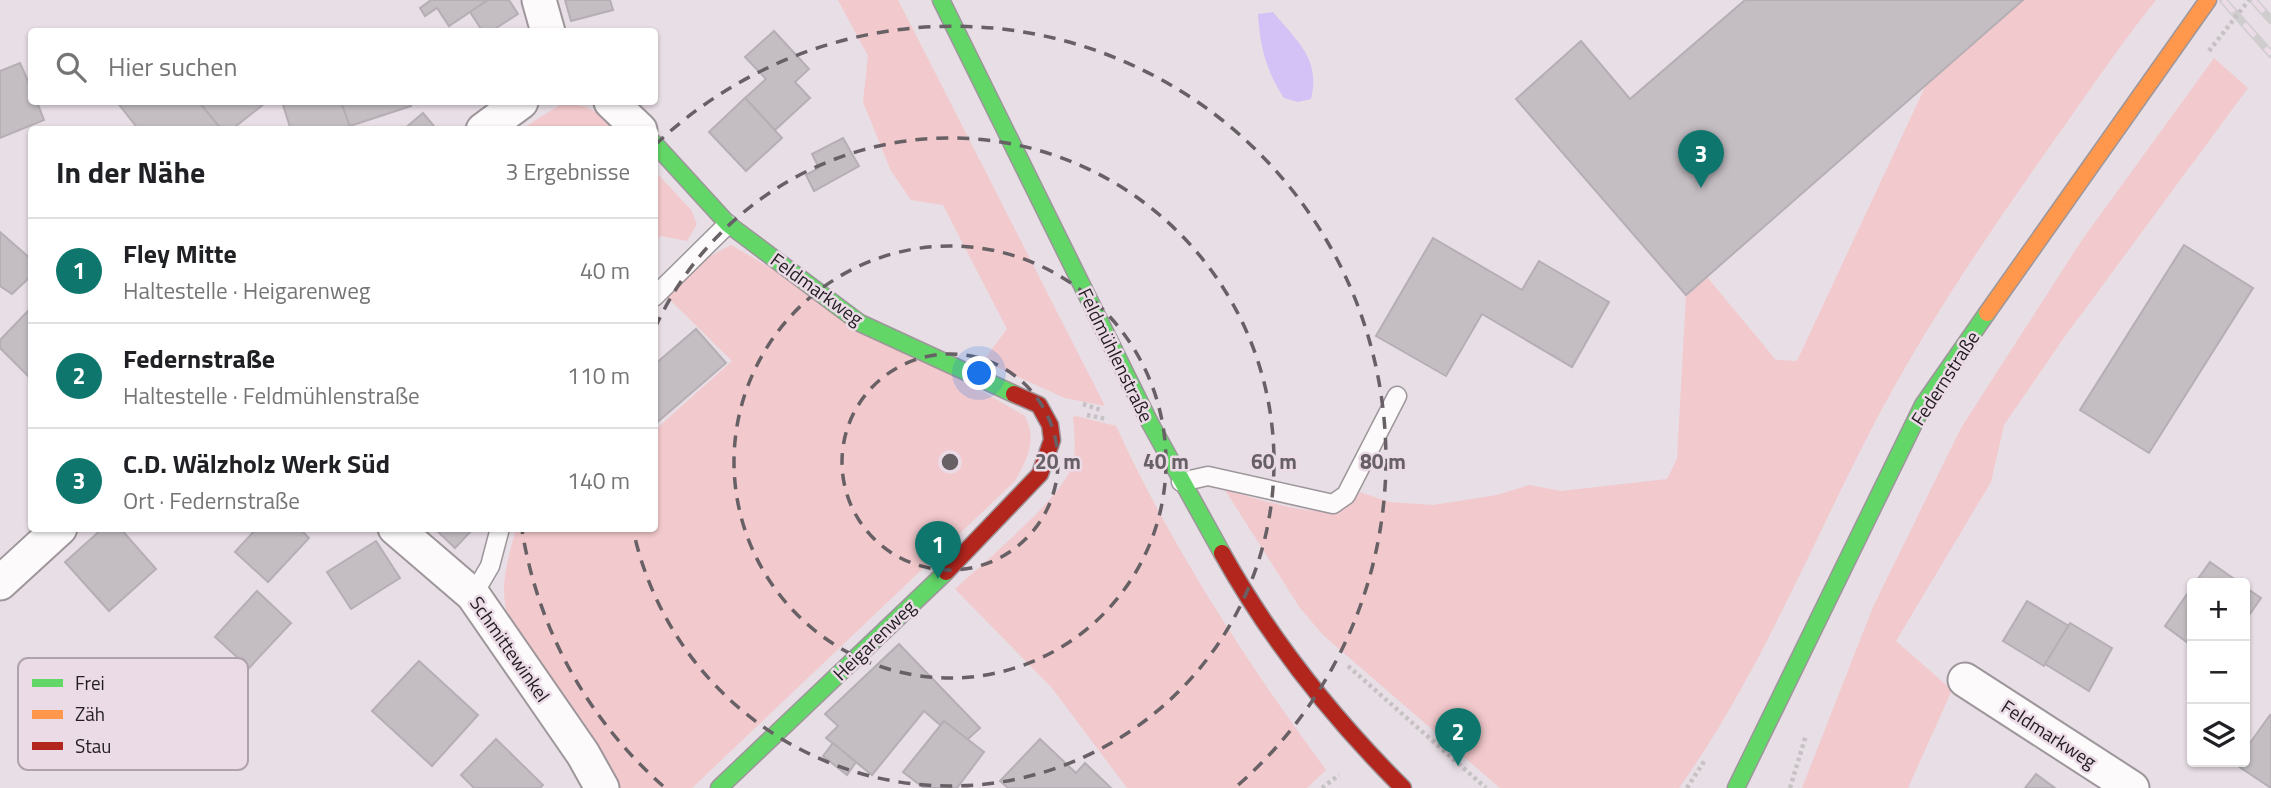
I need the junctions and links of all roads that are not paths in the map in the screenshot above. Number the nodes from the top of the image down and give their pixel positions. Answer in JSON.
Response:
{"nodes":[{"id":1,"x":539,"y":0,"type":"edge"},
{"id":2,"x":941,"y":0,"type":"edge"},
{"id":3,"x":2208,"y":0,"type":"edge"},
{"id":4,"x":547,"y":28,"type":"edge"},
{"id":5,"x":516,"y":105,"type":"edge"},
{"id":6,"x":614,"y":105,"type":"edge"},
{"id":7,"x":487,"y":126,"type":"edge"},
{"id":8,"x":636,"y":126,"type":"edge"},
{"id":9,"x":658,"y":147,"type":"edge"},
{"id":10,"x":728,"y":224,"type":"junction"},
{"id":11,"x":658,"y":293,"type":"edge"},
{"id":12,"x":1397,"y":396,"type":"dead end"},
{"id":13,"x":1044,"y":413,"type":"joint"},
{"id":14,"x":1181,"y":482,"type":"junction"},
{"id":15,"x":56,"y":532,"type":"edge"},
{"id":16,"x":400,"y":532,"type":"edge"},
{"id":17,"x":499,"y":532,"type":"edge"},
{"id":18,"x":0,"y":583,"type":"edge"},
{"id":19,"x":473,"y":595,"type":"junction"},
{"id":20,"x":1965,"y":680,"type":"dead end"},
{"id":21,"x":602,"y":788,"type":"edge"},
{"id":22,"x":719,"y":788,"type":"edge"},
{"id":23,"x":1403,"y":788,"type":"edge"},
{"id":24,"x":1736,"y":788,"type":"edge"},
{"id":25,"x":2132,"y":788,"type":"edge"}],
"edges":[{"from":1,"to":4,"type":"street"},
{"from":2,"to":14,"type":"street","name":"Feldmühlenstraße"},
{"from":3,"to":24,"type":"street","name":"Federnstraße"},
{"from":5,"to":7,"type":"street"},
{"from":6,"to":8,"type":"street"},
{"from":9,"to":10,"type":"street","name":"Feldmarkweg"},
{"from":10,"to":11,"type":"lane"},
{"from":10,"to":13,"type":"street","name":"Feldmarkweg"},
{"from":12,"to":14,"type":"lane"},
{"from":13,"to":22,"type":"street","name":"Heigarenweg"},
{"from":14,"to":23,"type":"street","name":"Feldmühlenstraße"},
{"from":15,"to":18,"type":"street"},
{"from":16,"to":19,"type":"street","name":"Schmittewinkel"},
{"from":17,"to":19,"type":"lane"},
{"from":19,"to":21,"type":"street","name":"Schmittewinkel"},
{"from":20,"to":25,"type":"street","name":"Feldmarkweg"}]}
